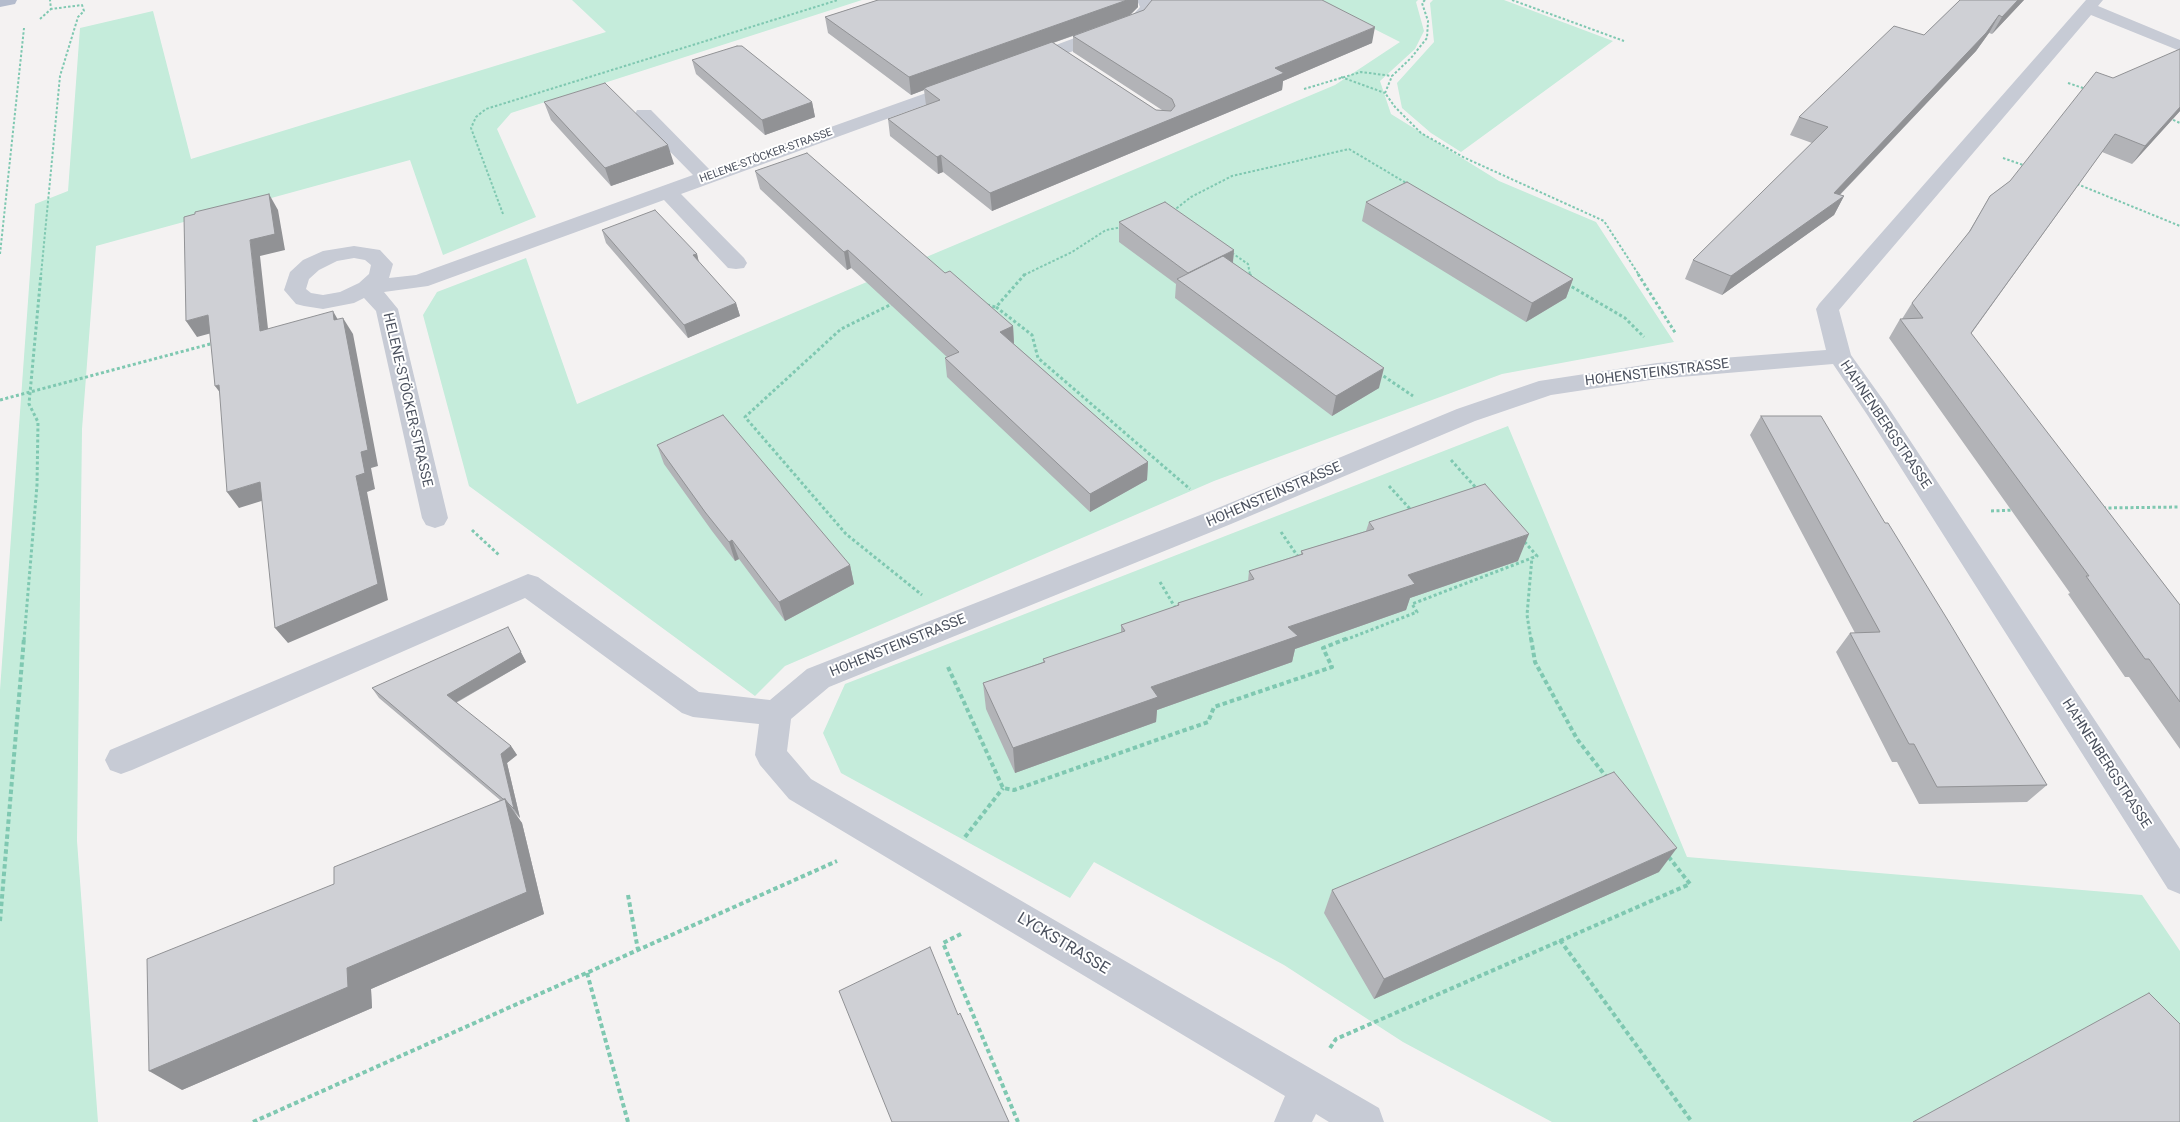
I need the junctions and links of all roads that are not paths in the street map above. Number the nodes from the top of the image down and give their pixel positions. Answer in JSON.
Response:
{"nodes":[{"id":1,"x":9,"y":0,"type":"edge"},
{"id":2,"x":1145,"y":0,"type":"edge"},
{"id":3,"x":0,"y":2,"type":"edge"},
{"id":4,"x":2091,"y":4,"type":"edge"},
{"id":5,"x":2180,"y":46,"type":"edge"},
{"id":6,"x":1057,"y":52,"type":"junction"},
{"id":7,"x":1073,"y":62,"type":"edge"},
{"id":8,"x":1011,"y":67,"type":"edge"},
{"id":9,"x":975,"y":80,"type":"edge"},
{"id":10,"x":644,"y":114,"type":"dead end"},
{"id":11,"x":707,"y":178,"type":"junction"},
{"id":12,"x":668,"y":192,"type":"junction"},
{"id":13,"x":736,"y":263,"type":"dead end"},
{"id":14,"x":1839,"y":356,"type":"junction"},
{"id":15,"x":435,"y":518,"type":"road end"},
{"id":16,"x":776,"y":712,"type":"junction"},
{"id":17,"x":121,"y":760,"type":"dead end"},
{"id":18,"x":2180,"y":878,"type":"edge"},
{"id":19,"x":1308,"y":1088,"type":"junction"},
{"id":20,"x":1293,"y":1122,"type":"edge"},
{"id":21,"x":1365,"y":1122,"type":"edge"}],
"edges":[{"from":1,"to":3,"type":"main road"},
{"from":2,"to":6,"type":"street"},
{"from":4,"to":5,"type":"street"},
{"from":4,"to":14,"type":"street","name":"HAHNENBERGSTRASSE"},
{"from":6,"to":7,"type":"street"},
{"from":6,"to":8,"type":"street"},
{"from":9,"to":11,"type":"street","name":"HELENE-STÖCKER-STRASSE"},
{"from":10,"to":11,"type":"street"},
{"from":11,"to":12,"type":"street","name":"HELENE-STÖCKER-STRASSE"},
{"from":12,"to":13,"type":"street"},
{"from":12,"to":15,"type":"street","name":"HELENE-STÖCKER-STRASSE"},
{"from":14,"to":16,"type":"street","name":"HOHENSTEINSTRASSE"},
{"from":14,"to":18,"type":"street","name":"HAHNENBERGSTRASSE"},
{"from":16,"to":17,"type":"street"},
{"from":16,"to":19,"type":"street","name":"LYCKSTRASSE"},
{"from":19,"to":20,"type":"street"},
{"from":19,"to":21,"type":"street","name":"LYCKSTRASSE"}]}
